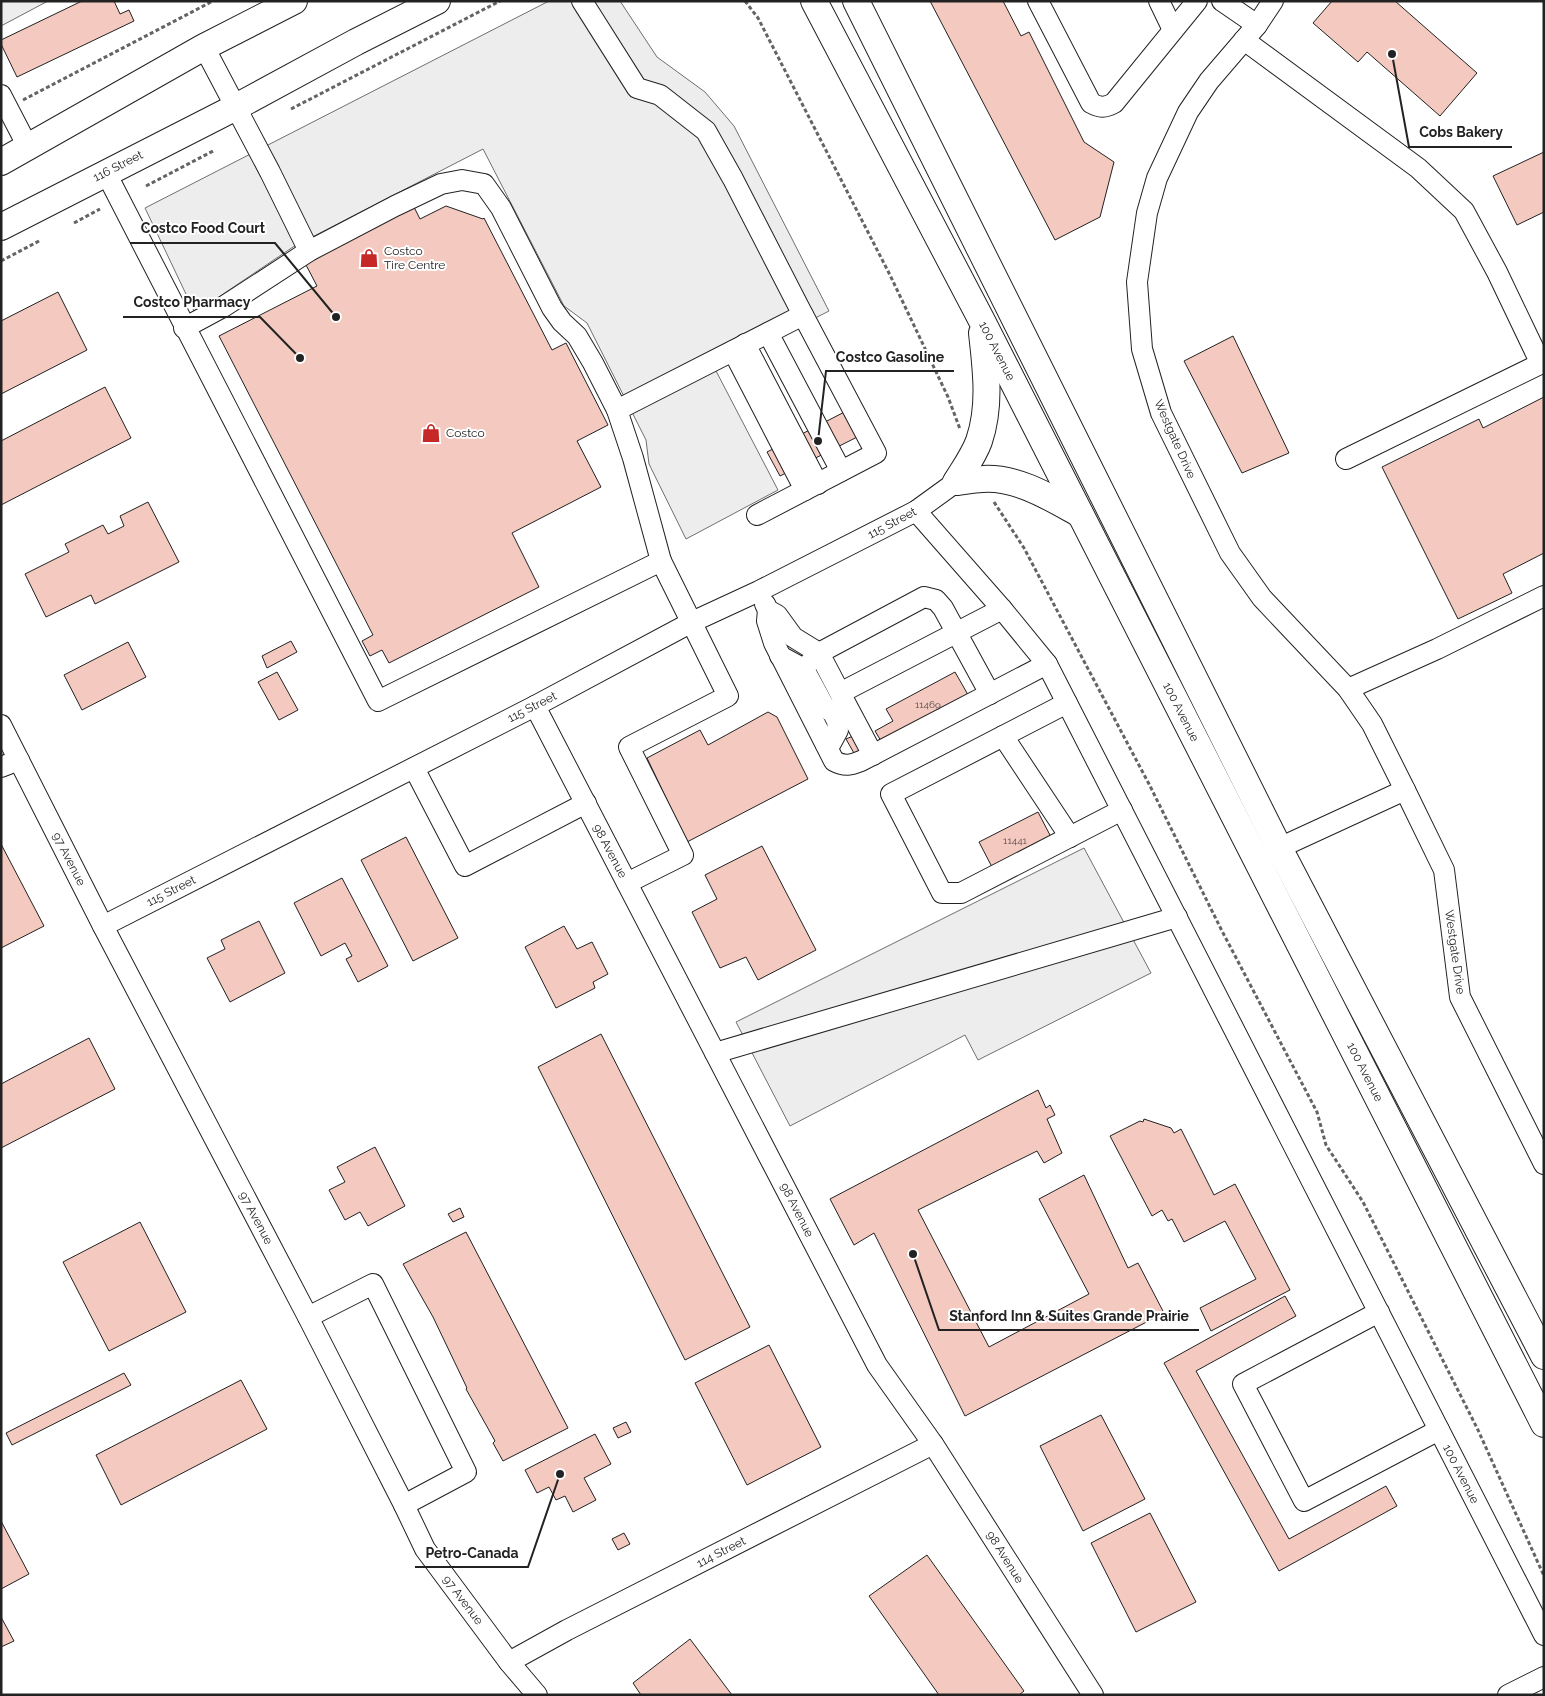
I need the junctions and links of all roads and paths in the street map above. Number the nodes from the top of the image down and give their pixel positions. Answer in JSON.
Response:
{"nodes":[{"id":1,"x":213,"y":1,"type":"edge"},
{"id":2,"x":294,"y":1,"type":"edge"},
{"id":3,"x":402,"y":1,"type":"edge"},
{"id":4,"x":437,"y":1,"type":"edge"},
{"id":5,"x":500,"y":1,"type":"edge"},
{"id":6,"x":745,"y":1,"type":"edge"},
{"id":7,"x":814,"y":1,"type":"edge"},
{"id":8,"x":856,"y":1,"type":"edge"},
{"id":9,"x":867,"y":1,"type":"edge"},
{"id":10,"x":1038,"y":1,"type":"edge"},
{"id":11,"x":1159,"y":1,"type":"edge"},
{"id":12,"x":1197,"y":1,"type":"edge"},
{"id":13,"x":1222,"y":1,"type":"edge"},
{"id":14,"x":1273,"y":1,"type":"edge"},
{"id":15,"x":585,"y":6,"type":"edge"},
{"id":16,"x":1173,"y":30,"type":"junction"},
{"id":17,"x":1250,"y":32,"type":"junction"},
{"id":18,"x":356,"y":42,"type":"junction"},
{"id":19,"x":204,"y":47,"type":"junction"},
{"id":20,"x":884,"y":55,"type":"junction"},
{"id":21,"x":5,"y":102,"type":"edge"},
{"id":22,"x":236,"y":107,"type":"junction"},
{"id":23,"x":291,"y":109,"type":"dead end"},
{"id":24,"x":28,"y":147,"type":"junction"},
{"id":25,"x":215,"y":150,"type":"dead end"},
{"id":26,"x":1,"y":162,"type":"edge"},
{"id":27,"x":106,"y":173,"type":"junction"},
{"id":28,"x":146,"y":186,"type":"dead end"},
{"id":29,"x":100,"y":209,"type":"dead end"},
{"id":30,"x":74,"y":224,"type":"dead end"},
{"id":31,"x":1,"y":227,"type":"edge"},
{"id":32,"x":41,"y":240,"type":"dead end"},
{"id":33,"x":309,"y":250,"type":"junction"},
{"id":34,"x":1,"y":261,"type":"edge"},
{"id":35,"x":981,"y":319,"type":"junction"},
{"id":36,"x":184,"y":328,"type":"junction"},
{"id":37,"x":762,"y":336,"type":"junction"},
{"id":38,"x":1542,"y":363,"type":"edge"},
{"id":39,"x":617,"y":410,"type":"junction"},
{"id":40,"x":960,"y":430,"type":"dead end"},
{"id":41,"x":1346,"y":459,"type":"dead end"},
{"id":42,"x":829,"y":478,"type":"junction"},
{"id":43,"x":956,"y":482,"type":"junction"},
{"id":44,"x":994,"y":502,"type":"dead end"},
{"id":45,"x":916,"y":511,"type":"junction"},
{"id":46,"x":757,"y":514,"type":"dead end"},
{"id":47,"x":1080,"y":514,"type":"junction"},
{"id":48,"x":661,"y":561,"type":"junction"},
{"id":49,"x":759,"y":592,"type":"junction"},
{"id":50,"x":1544,"y":596,"type":"edge"},
{"id":51,"x":1002,"y":609,"type":"junction"},
{"id":52,"x":768,"y":610,"type":"junction"},
{"id":53,"x":692,"y":622,"type":"junction"},
{"id":54,"x":956,"y":633,"type":"junction"},
{"id":55,"x":819,"y":653,"type":"junction"},
{"id":56,"x":780,"y":656,"type":"junction"},
{"id":57,"x":1047,"y":664,"type":"junction"},
{"id":58,"x":804,"y":669,"type":"junction"},
{"id":59,"x":1348,"y":688,"type":"junction"},
{"id":60,"x":840,"y":693,"type":"junction"},
{"id":61,"x":990,"y":694,"type":"junction"},
{"id":62,"x":1067,"y":703,"type":"junction"},
{"id":63,"x":535,"y":706,"type":"junction"},
{"id":64,"x":1,"y":725,"type":"edge"},
{"id":65,"x":1002,"y":736,"type":"junction"},
{"id":66,"x":826,"y":745,"type":"junction"},
{"id":67,"x":873,"y":755,"type":"junction"},
{"id":68,"x":10,"y":763,"type":"edge"},
{"id":69,"x":414,"y":768,"type":"junction"},
{"id":70,"x":1405,"y":790,"type":"junction"},
{"id":71,"x":586,"y":803,"type":"junction"},
{"id":72,"x":1122,"y":810,"type":"junction"},
{"id":73,"x":1070,"y":837,"type":"junction"},
{"id":74,"x":1279,"y":848,"type":"junction"},
{"id":75,"x":627,"y":883,"type":"junction"},
{"id":76,"x":1177,"y":917,"type":"junction"},
{"id":77,"x":103,"y":926,"type":"junction"},
{"id":78,"x":715,"y":1053,"type":"junction"},
{"id":79,"x":1544,"y":1164,"type":"edge"},
{"id":80,"x":1379,"y":1312,"type":"junction"},
{"id":81,"x":308,"y":1317,"type":"junction"},
{"id":82,"x":1544,"y":1356,"type":"edge"},
{"id":83,"x":1544,"y":1424,"type":"edge"},
{"id":84,"x":1439,"y":1430,"type":"junction"},
{"id":85,"x":933,"y":1444,"type":"junction"},
{"id":86,"x":404,"y":1505,"type":"junction"},
{"id":87,"x":1544,"y":1576,"type":"edge"},
{"id":88,"x":1544,"y":1635,"type":"edge"},
{"id":89,"x":509,"y":1662,"type":"junction"},
{"id":90,"x":1544,"y":1677,"type":"edge"},
{"id":91,"x":537,"y":1695,"type":"edge"},
{"id":92,"x":1093,"y":1695,"type":"edge"},
{"id":93,"x":1508,"y":1695,"type":"edge"}],
"edges":[{"from":1,"to":21,"type":"path"},
{"from":2,"to":19,"type":"main road"},
{"from":3,"to":18,"type":"main road"},
{"from":4,"to":18,"type":"main road","name":"116 Street"},
{"from":5,"to":23,"type":"path"},
{"from":6,"to":40,"type":"path"},
{"from":7,"to":35,"type":"main road","name":"100 Avenue"},
{"from":8,"to":20,"type":"main road"},
{"from":9,"to":20,"type":"main road"},
{"from":10,"to":16,"type":"street"},
{"from":11,"to":16,"type":"street"},
{"from":12,"to":16,"type":"street"},
{"from":13,"to":17,"type":"street"},
{"from":14,"to":17,"type":"street","name":"Westgate Drive"},
{"from":15,"to":37,"type":"street"},
{"from":17,"to":38,"type":"street"},
{"from":17,"to":59,"type":"street","name":"Westgate Drive"},
{"from":18,"to":22,"type":"main road","name":"116 Street"},
{"from":19,"to":22,"type":"street"},
{"from":19,"to":24,"type":"main road"},
{"from":20,"to":74,"type":"main road"},
{"from":21,"to":24,"type":"street"},
{"from":22,"to":27,"type":"main road","name":"116 Street"},
{"from":22,"to":33,"type":"street"},
{"from":24,"to":26,"type":"main road"},
{"from":25,"to":28,"type":"path"},
{"from":27,"to":31,"type":"main road","name":"116 Street"},
{"from":27,"to":36,"type":"street"},
{"from":29,"to":30,"type":"path"},
{"from":32,"to":34,"type":"path"},
{"from":33,"to":36,"type":"street"},
{"from":33,"to":39,"type":"street"},
{"from":35,"to":43,"type":"main road"},
{"from":35,"to":47,"type":"main road","name":"100 Avenue"},
{"from":36,"to":48,"type":"street"},
{"from":37,"to":39,"type":"street"},
{"from":37,"to":42,"type":"street"},
{"from":37,"to":42,"type":"street"},
{"from":37,"to":42,"type":"street"},
{"from":38,"to":41,"type":"street"},
{"from":39,"to":48,"type":"street"},
{"from":42,"to":46,"type":"street"},
{"from":43,"to":45,"type":"street","name":"115 Street"},
{"from":43,"to":47,"type":"main road"},
{"from":44,"to":87,"type":"path"},
{"from":45,"to":49,"type":"street","name":"115 Street"},
{"from":45,"to":51,"type":"street","name":"100 Avenue"},
{"from":47,"to":83,"type":"main road","name":"100 Avenue"},
{"from":48,"to":53,"type":"street"},
{"from":49,"to":52,"type":"street"},
{"from":49,"to":53,"type":"street","name":"115 Street"},
{"from":50,"to":59,"type":"street"},
{"from":51,"to":54,"type":"street"},
{"from":51,"to":57,"type":"street","name":"100 Avenue"},
{"from":52,"to":55,"type":"street"},
{"from":52,"to":56,"type":"street"},
{"from":53,"to":63,"type":"street","name":"115 Street"},
{"from":53,"to":75,"type":"street"},
{"from":54,"to":55,"type":"street"},
{"from":54,"to":60,"type":"street"},
{"from":54,"to":61,"type":"street"},
{"from":55,"to":58,"type":"street"},
{"from":55,"to":60,"type":"street"},
{"from":56,"to":58,"type":"street"},
{"from":56,"to":66,"type":"street"},
{"from":57,"to":61,"type":"street"},
{"from":57,"to":62,"type":"street","name":"100 Avenue"},
{"from":58,"to":66,"type":"street"},
{"from":59,"to":70,"type":"street","name":"Westgate Drive"},
{"from":60,"to":67,"type":"street"},
{"from":61,"to":67,"type":"street"},
{"from":62,"to":65,"type":"street"},
{"from":62,"to":72,"type":"street","name":"100 Avenue"},
{"from":63,"to":69,"type":"street","name":"115 Street"},
{"from":63,"to":71,"type":"street","name":"98 Avenue"},
{"from":64,"to":68,"type":"street","name":"97 Avenue"},
{"from":65,"to":73,"type":"street"},
{"from":65,"to":73,"type":"street"},
{"from":66,"to":67,"type":"street"},
{"from":68,"to":77,"type":"street","name":"97 Avenue"},
{"from":69,"to":71,"type":"street"},
{"from":69,"to":77,"type":"street","name":"115 Street"},
{"from":70,"to":74,"type":"street"},
{"from":70,"to":79,"type":"street","name":"Westgate Drive"},
{"from":71,"to":75,"type":"street","name":"98 Avenue"},
{"from":72,"to":73,"type":"street"},
{"from":72,"to":76,"type":"street","name":"100 Avenue"},
{"from":74,"to":82,"type":"main road"},
{"from":75,"to":78,"type":"street","name":"98 Avenue"},
{"from":76,"to":78,"type":"street"},
{"from":76,"to":80,"type":"street","name":"100 Avenue"},
{"from":77,"to":81,"type":"street","name":"97 Avenue"},
{"from":78,"to":85,"type":"street","name":"98 Avenue"},
{"from":80,"to":84,"type":"street","name":"100 Avenue"},
{"from":80,"to":84,"type":"street"},
{"from":81,"to":86,"type":"street","name":"97 Avenue"},
{"from":81,"to":86,"type":"street"},
{"from":84,"to":88,"type":"street","name":"100 Avenue"},
{"from":85,"to":89,"type":"street","name":"114 Street"},
{"from":85,"to":92,"type":"street","name":"98 Avenue"},
{"from":86,"to":89,"type":"street","name":"97 Avenue"},
{"from":89,"to":91,"type":"street","name":"97 Avenue"},
{"from":90,"to":93,"type":"street"}]}
